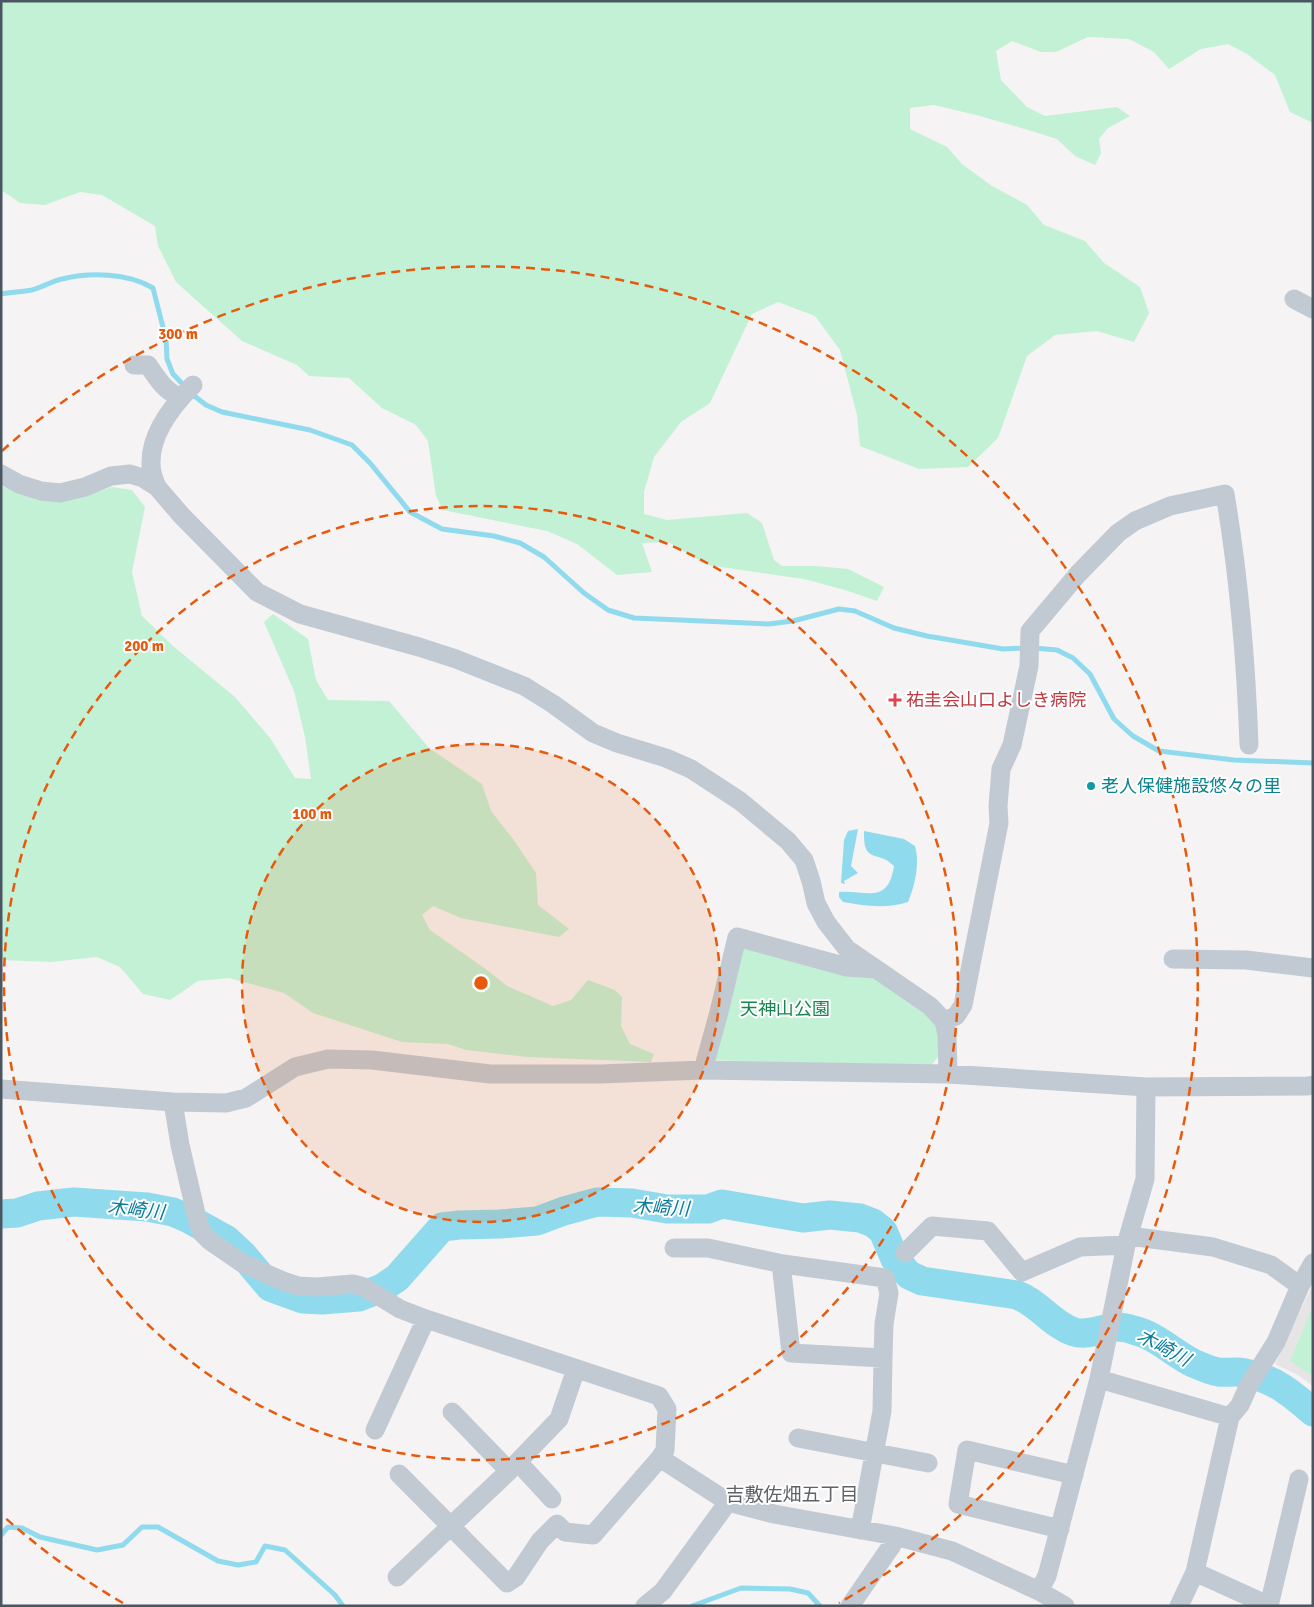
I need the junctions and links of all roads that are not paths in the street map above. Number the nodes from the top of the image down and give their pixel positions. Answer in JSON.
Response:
{"nodes":[{"id":1,"x":1294,"y":299,"type":"dead end"},
{"id":2,"x":1313,"y":309,"type":"edge"},
{"id":3,"x":134,"y":364,"type":"dead end"},
{"id":4,"x":1,"y":474,"type":"edge"},
{"id":5,"x":157,"y":487,"type":"junction"},
{"id":6,"x":1249,"y":745,"type":"dead end"},
{"id":7,"x":1173,"y":959,"type":"dead end"},
{"id":8,"x":1313,"y":968,"type":"edge"},
{"id":9,"x":875,"y":969,"type":"junction"},
{"id":10,"x":944,"y":1021,"type":"junction"},
{"id":11,"x":704,"y":1070,"type":"junction"},
{"id":12,"x":948,"y":1074,"type":"junction"},
{"id":13,"x":1313,"y":1085,"type":"edge"},
{"id":14,"x":1146,"y":1087,"type":"junction"},
{"id":15,"x":1,"y":1089,"type":"edge"},
{"id":16,"x":173,"y":1102,"type":"junction"},
{"id":17,"x":1127,"y":1241,"type":"junction"},
{"id":18,"x":674,"y":1248,"type":"dead end"},
{"id":19,"x":905,"y":1253,"type":"dead end"},
{"id":20,"x":1313,"y":1263,"type":"edge"},
{"id":21,"x":783,"y":1264,"type":"junction"},
{"id":22,"x":1300,"y":1286,"type":"junction"},
{"id":23,"x":426,"y":1319,"type":"junction"},
{"id":24,"x":883,"y":1358,"type":"junction"},
{"id":25,"x":576,"y":1369,"type":"junction"},
{"id":26,"x":1099,"y":1380,"type":"junction"},
{"id":27,"x":452,"y":1412,"type":"dead end"},
{"id":28,"x":1230,"y":1417,"type":"junction"},
{"id":29,"x":375,"y":1430,"type":"dead end"},
{"id":30,"x":798,"y":1438,"type":"dead end"},
{"id":31,"x":875,"y":1452,"type":"junction"},
{"id":32,"x":660,"y":1458,"type":"junction"},
{"id":33,"x":928,"y":1463,"type":"dead end"},
{"id":34,"x":514,"y":1466,"type":"junction"},
{"id":35,"x":398,"y":1474,"type":"dead end"},
{"id":36,"x":1074,"y":1474,"type":"junction"},
{"id":37,"x":1299,"y":1479,"type":"dead end"},
{"id":38,"x":552,"y":1499,"type":"dead end"},
{"id":39,"x":728,"y":1502,"type":"junction"},
{"id":40,"x":451,"y":1526,"type":"junction"},
{"id":41,"x":1060,"y":1529,"type":"junction"},
{"id":42,"x":860,"y":1530,"type":"junction"},
{"id":43,"x":896,"y":1536,"type":"junction"},
{"id":44,"x":1195,"y":1572,"type":"junction"},
{"id":45,"x":398,"y":1578,"type":"dead end"},
{"id":46,"x":1039,"y":1591,"type":"junction"},
{"id":47,"x":645,"y":1606,"type":"edge"},
{"id":48,"x":850,"y":1606,"type":"edge"},
{"id":49,"x":1065,"y":1606,"type":"edge"},
{"id":50,"x":1179,"y":1606,"type":"edge"},
{"id":51,"x":1269,"y":1606,"type":"edge"}],
"edges":[{"from":1,"to":2,"type":"street"},
{"from":3,"to":5,"type":"street"},
{"from":4,"to":5,"type":"street"},
{"from":5,"to":9,"type":"street"},
{"from":6,"to":10,"type":"street"},
{"from":7,"to":8,"type":"street"},
{"from":9,"to":10,"type":"street"},
{"from":9,"to":11,"type":"street"},
{"from":10,"to":12,"type":"street"},
{"from":11,"to":12,"type":"street"},
{"from":11,"to":16,"type":"street"},
{"from":12,"to":14,"type":"street"},
{"from":13,"to":14,"type":"street"},
{"from":14,"to":17,"type":"street"},
{"from":15,"to":16,"type":"street"},
{"from":16,"to":23,"type":"street"},
{"from":17,"to":19,"type":"street"},
{"from":17,"to":22,"type":"street"},
{"from":17,"to":26,"type":"street"},
{"from":18,"to":21,"type":"street"},
{"from":20,"to":22,"type":"street"},
{"from":21,"to":24,"type":"street"},
{"from":21,"to":24,"type":"street"},
{"from":22,"to":28,"type":"street"},
{"from":23,"to":25,"type":"street"},
{"from":23,"to":29,"type":"street"},
{"from":24,"to":31,"type":"street"},
{"from":25,"to":32,"type":"street"},
{"from":25,"to":34,"type":"street"},
{"from":26,"to":28,"type":"street"},
{"from":26,"to":36,"type":"street"},
{"from":27,"to":34,"type":"street"},
{"from":28,"to":44,"type":"street"},
{"from":30,"to":31,"type":"street"},
{"from":31,"to":33,"type":"street"},
{"from":31,"to":42,"type":"street"},
{"from":32,"to":39,"type":"street"},
{"from":32,"to":40,"type":"street"},
{"from":34,"to":38,"type":"street"},
{"from":34,"to":40,"type":"street"},
{"from":35,"to":40,"type":"street"},
{"from":36,"to":41,"type":"street"},
{"from":36,"to":41,"type":"street"},
{"from":37,"to":51,"type":"street"},
{"from":39,"to":42,"type":"street"},
{"from":39,"to":47,"type":"street"},
{"from":40,"to":45,"type":"street"},
{"from":41,"to":46,"type":"street"},
{"from":42,"to":43,"type":"street"},
{"from":43,"to":46,"type":"street"},
{"from":43,"to":48,"type":"street"},
{"from":44,"to":50,"type":"street"},
{"from":44,"to":51,"type":"street"},
{"from":46,"to":49,"type":"street"}]}
